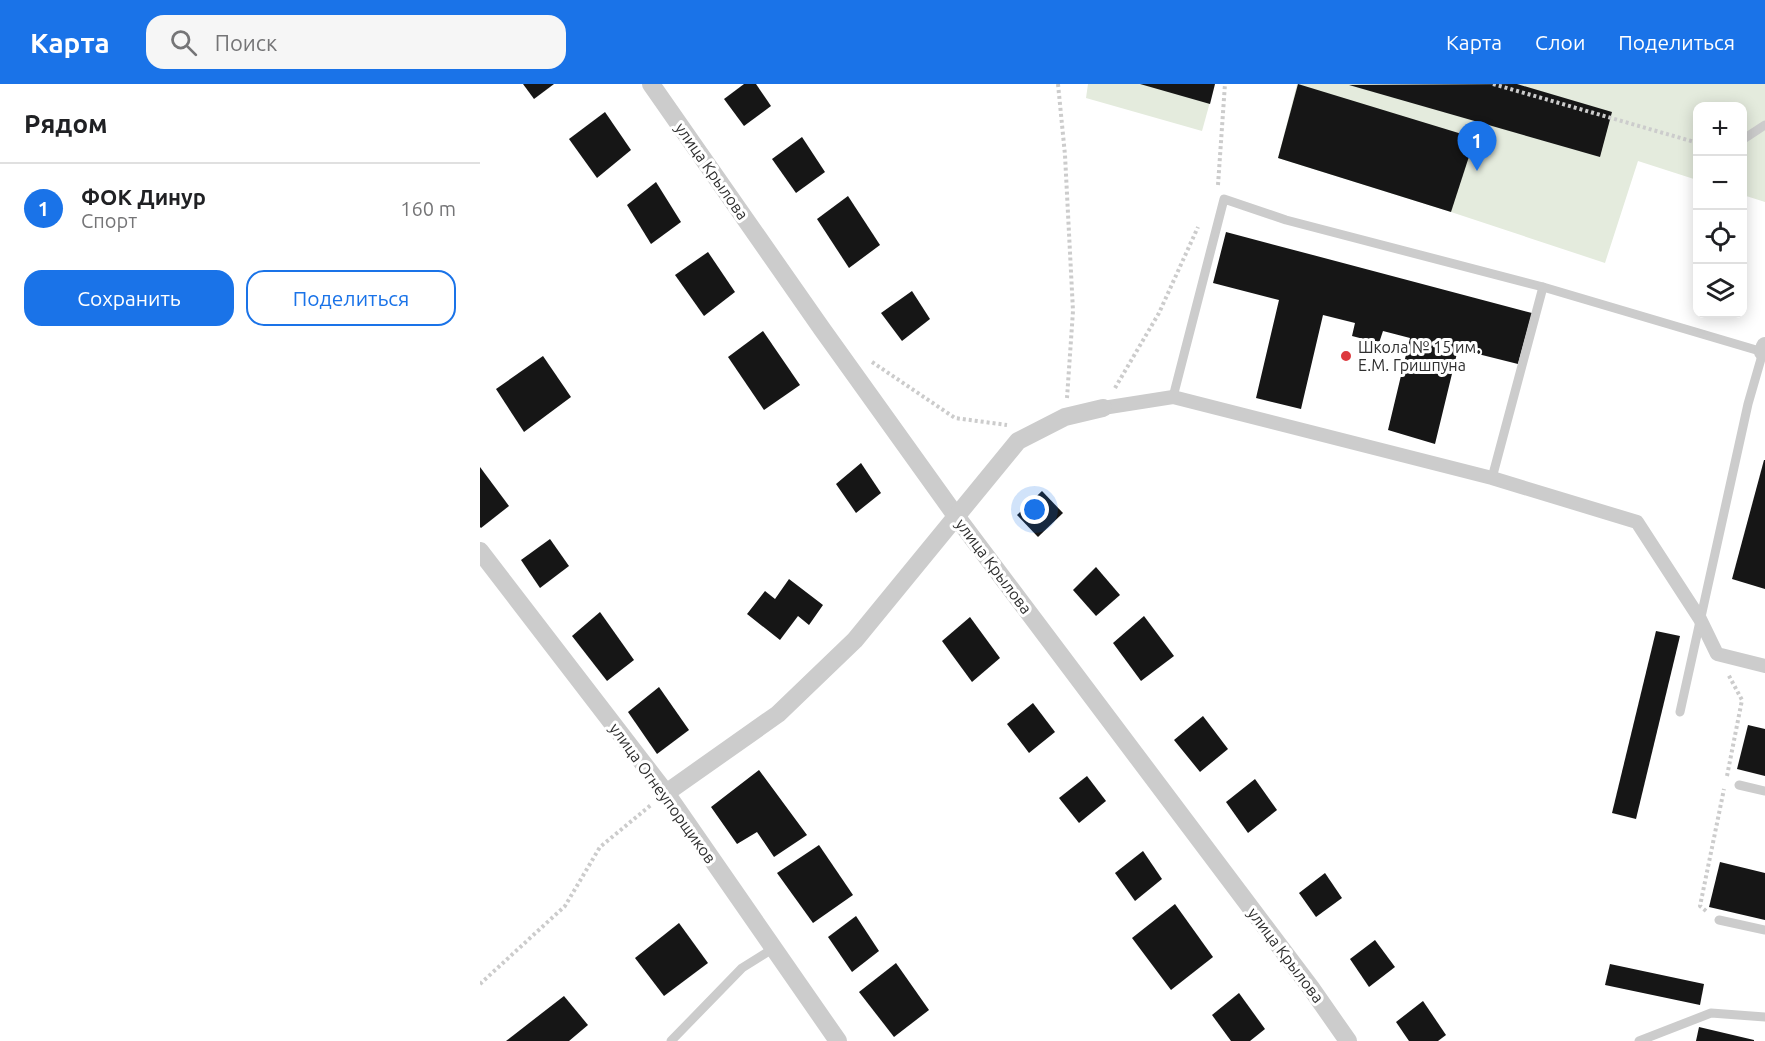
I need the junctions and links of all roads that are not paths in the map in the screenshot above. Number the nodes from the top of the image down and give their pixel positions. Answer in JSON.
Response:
{"nodes":[{"id":1,"x":651,"y":84,"type":"edge"},
{"id":2,"x":1765,"y":124,"type":"edge"},
{"id":3,"x":1747,"y":137,"type":"edge"},
{"id":4,"x":1543,"y":287,"type":"junction"},
{"id":5,"x":1764,"y":349,"type":"edge"},
{"id":6,"x":1173,"y":397,"type":"junction"},
{"id":7,"x":1103,"y":408,"type":"joint"},
{"id":8,"x":1492,"y":478,"type":"junction"},
{"id":9,"x":956,"y":516,"type":"junction"},
{"id":10,"x":480,"y":551,"type":"edge"},
{"id":11,"x":1700,"y":619,"type":"junction"},
{"id":12,"x":1765,"y":666,"type":"edge"},
{"id":13,"x":1680,"y":712,"type":"dead end"},
{"id":14,"x":1739,"y":785,"type":"dead end"},
{"id":15,"x":1765,"y":791,"type":"edge"},
{"id":16,"x":666,"y":793,"type":"junction"},
{"id":17,"x":1719,"y":920,"type":"dead end"},
{"id":18,"x":1765,"y":930,"type":"edge"},
{"id":19,"x":774,"y":948,"type":"junction"},
{"id":20,"x":1765,"y":1017,"type":"edge"},
{"id":21,"x":671,"y":1041,"type":"edge"},
{"id":22,"x":838,"y":1041,"type":"edge"},
{"id":23,"x":1348,"y":1041,"type":"edge"},
{"id":24,"x":1640,"y":1041,"type":"edge"}],
"edges":[{"from":1,"to":9,"type":"street","name":"улица Крылова"},
{"from":2,"to":3,"type":"lane"},
{"from":4,"to":5,"type":"lane"},
{"from":4,"to":6,"type":"lane"},
{"from":4,"to":8,"type":"lane"},
{"from":5,"to":11,"type":"lane"},
{"from":6,"to":7,"type":"street"},
{"from":6,"to":8,"type":"street"},
{"from":7,"to":9,"type":"street"},
{"from":8,"to":11,"type":"street"},
{"from":9,"to":16,"type":"street"},
{"from":9,"to":23,"type":"street","name":"улица Крылова"},
{"from":10,"to":16,"type":"street","name":"улица Огнеупорщиков"},
{"from":11,"to":12,"type":"street"},
{"from":11,"to":13,"type":"lane"},
{"from":14,"to":15,"type":"lane"},
{"from":16,"to":19,"type":"street","name":"улица Огнеупорщиков"},
{"from":17,"to":18,"type":"lane"},
{"from":19,"to":21,"type":"lane"},
{"from":19,"to":22,"type":"street","name":"улица Огнеупорщиков"},
{"from":20,"to":24,"type":"lane"}]}
